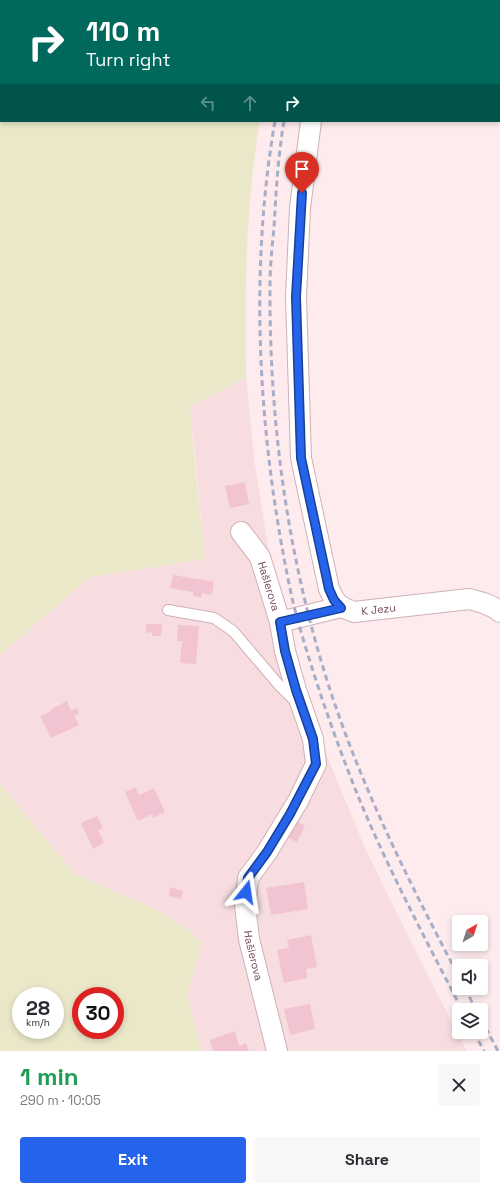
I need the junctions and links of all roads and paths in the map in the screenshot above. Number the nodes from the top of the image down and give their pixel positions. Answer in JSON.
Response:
{"nodes":[{"id":1,"x":311,"y":122,"type":"edge"},
{"id":2,"x":241,"y":532,"type":"dead end"},
{"id":3,"x":341,"y":608,"type":"junction"},
{"id":4,"x":168,"y":610,"type":"dead end"},
{"id":5,"x":500,"y":612,"type":"edge"},
{"id":6,"x":280,"y":622,"type":"junction"},
{"id":7,"x":304,"y":710,"type":"junction"},
{"id":8,"x":277,"y":1051,"type":"edge"}],
"edges":[{"from":1,"to":3,"type":"street"},
{"from":2,"to":6,"type":"street","name":"Hašlerova"},
{"from":3,"to":5,"type":"street","name":"K Jezu"},
{"from":3,"to":6,"type":"street"},
{"from":4,"to":7,"type":"lane"},
{"from":6,"to":7,"type":"street","name":"Hašlerova"},
{"from":7,"to":8,"type":"street","name":"Hašlerova"}]}
